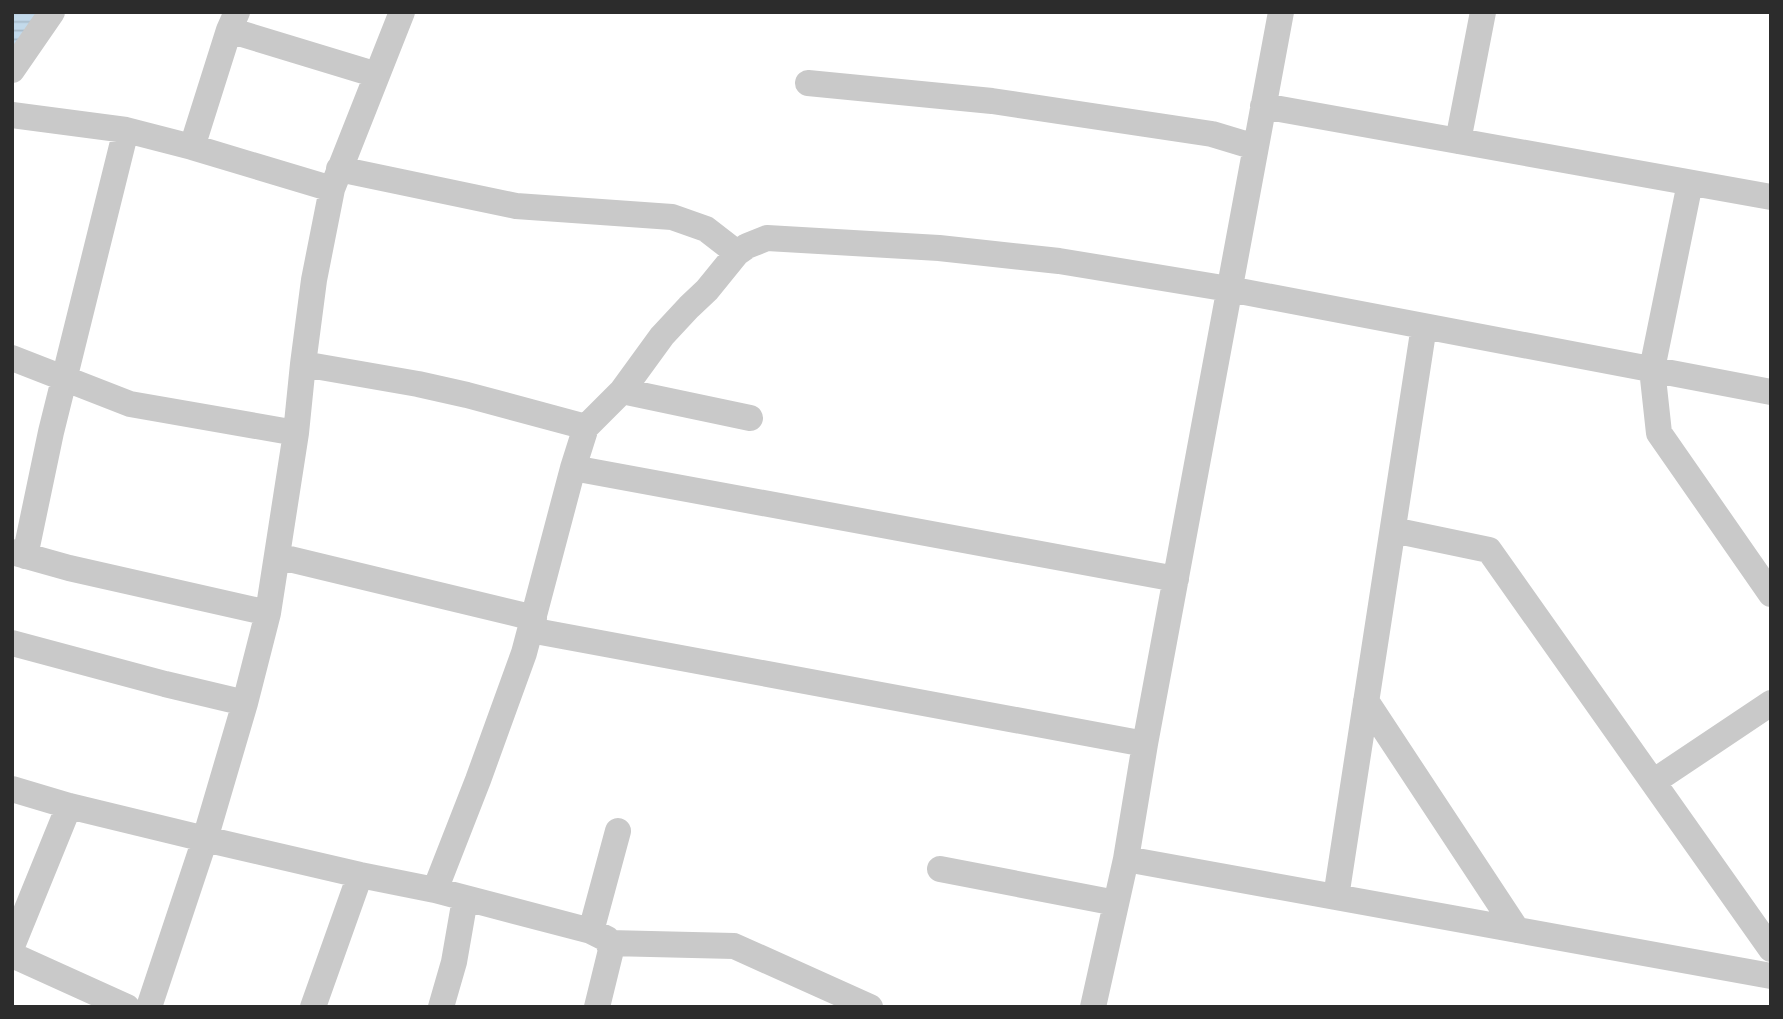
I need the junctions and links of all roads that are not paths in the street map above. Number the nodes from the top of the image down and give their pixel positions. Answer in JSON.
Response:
{"nodes":[{"id":1,"x":52,"y":12,"type":"edge"},
{"id":2,"x":402,"y":12,"type":"edge"},
{"id":3,"x":1281,"y":12,"type":"edge"},
{"id":4,"x":1483,"y":12,"type":"edge"},
{"id":5,"x":233,"y":21,"type":"edge"},
{"id":6,"x":12,"y":70,"type":"edge"},
{"id":7,"x":377,"y":75,"type":"junction"},
{"id":8,"x":808,"y":83,"type":"dead end"},
{"id":9,"x":1263,"y":106,"type":"junction"},
{"id":10,"x":12,"y":115,"type":"edge"},
{"id":11,"x":126,"y":130,"type":"junction"},
{"id":12,"x":1458,"y":141,"type":"junction"},
{"id":13,"x":192,"y":147,"type":"junction"},
{"id":14,"x":1255,"y":148,"type":"junction"},
{"id":15,"x":335,"y":179,"type":"junction"},
{"id":16,"x":1690,"y":183,"type":"junction"},
{"id":17,"x":1771,"y":198,"type":"edge"},
{"id":18,"x":737,"y":253,"type":"junction"},
{"id":19,"x":1229,"y":289,"type":"junction"},
{"id":20,"x":1424,"y":326,"type":"junction"},
{"id":21,"x":12,"y":358,"type":"edge"},
{"id":22,"x":303,"y":364,"type":"junction"},
{"id":23,"x":1652,"y":369,"type":"junction"},
{"id":24,"x":64,"y":380,"type":"junction"},
{"id":25,"x":622,"y":391,"type":"junction"},
{"id":26,"x":1771,"y":392,"type":"edge"},
{"id":27,"x":750,"y":418,"type":"dead end"},
{"id":28,"x":586,"y":427,"type":"junction"},
{"id":29,"x":296,"y":432,"type":"junction"},
{"id":30,"x":573,"y":468,"type":"junction"},
{"id":31,"x":1393,"y":530,"type":"junction"},
{"id":32,"x":19,"y":554,"type":"edge"},
{"id":33,"x":276,"y":556,"type":"junction"},
{"id":34,"x":1176,"y":579,"type":"junction"},
{"id":35,"x":1771,"y":594,"type":"edge"},
{"id":36,"x":268,"y":613,"type":"junction"},
{"id":37,"x":532,"y":624,"type":"junction"},
{"id":38,"x":12,"y":643,"type":"edge"},
{"id":39,"x":1366,"y":701,"type":"junction"},
{"id":40,"x":245,"y":703,"type":"junction"},
{"id":41,"x":1771,"y":703,"type":"edge"},
{"id":42,"x":1145,"y":744,"type":"junction"},
{"id":43,"x":1653,"y":782,"type":"junction"},
{"id":44,"x":12,"y":789,"type":"edge"},
{"id":45,"x":69,"y":806,"type":"junction"},
{"id":46,"x":618,"y":831,"type":"dead end"},
{"id":47,"x":205,"y":839,"type":"junction"},
{"id":48,"x":1126,"y":859,"type":"junction"},
{"id":49,"x":940,"y":869,"type":"dead end"},
{"id":50,"x":360,"y":875,"type":"junction"},
{"id":51,"x":435,"y":890,"type":"junction"},
{"id":52,"x":1336,"y":897,"type":"junction"},
{"id":53,"x":465,"y":899,"type":"junction"},
{"id":54,"x":1116,"y":903,"type":"junction"},
{"id":55,"x":1517,"y":930,"type":"junction"},
{"id":56,"x":600,"y":937,"type":"junction"},
{"id":57,"x":12,"y":946,"type":"edge"},
{"id":58,"x":1771,"y":949,"type":"edge"},
{"id":59,"x":12,"y":955,"type":"edge"},
{"id":60,"x":1771,"y":976,"type":"edge"},
{"id":61,"x":127,"y":1007,"type":"edge"},
{"id":62,"x":149,"y":1007,"type":"edge"},
{"id":63,"x":313,"y":1007,"type":"edge"},
{"id":64,"x":441,"y":1007,"type":"edge"},
{"id":65,"x":597,"y":1007,"type":"edge"},
{"id":66,"x":870,"y":1007,"type":"edge"},
{"id":67,"x":1093,"y":1007,"type":"edge"}],
"edges":[{"from":1,"to":6,"type":"street"},
{"from":2,"to":7,"type":"street"},
{"from":3,"to":9,"type":"street"},
{"from":4,"to":12,"type":"street"},
{"from":5,"to":7,"type":"street"},
{"from":5,"to":13,"type":"street"},
{"from":7,"to":15,"type":"street"},
{"from":8,"to":14,"type":"street"},
{"from":9,"to":12,"type":"street"},
{"from":9,"to":14,"type":"street"},
{"from":10,"to":11,"type":"street"},
{"from":11,"to":13,"type":"street"},
{"from":11,"to":24,"type":"street"},
{"from":12,"to":16,"type":"street"},
{"from":13,"to":15,"type":"street"},
{"from":14,"to":19,"type":"street"},
{"from":15,"to":18,"type":"street"},
{"from":15,"to":22,"type":"street"},
{"from":16,"to":17,"type":"street"},
{"from":16,"to":23,"type":"street"},
{"from":18,"to":19,"type":"street"},
{"from":18,"to":25,"type":"street"},
{"from":19,"to":20,"type":"street"},
{"from":19,"to":34,"type":"street"},
{"from":20,"to":23,"type":"street"},
{"from":20,"to":31,"type":"street"},
{"from":21,"to":24,"type":"street"},
{"from":22,"to":28,"type":"street"},
{"from":22,"to":29,"type":"street"},
{"from":23,"to":26,"type":"street"},
{"from":23,"to":35,"type":"street"},
{"from":24,"to":29,"type":"street"},
{"from":24,"to":32,"type":"street"},
{"from":25,"to":27,"type":"street"},
{"from":25,"to":28,"type":"street"},
{"from":28,"to":30,"type":"street"},
{"from":29,"to":33,"type":"street"},
{"from":30,"to":34,"type":"street"},
{"from":30,"to":37,"type":"street"},
{"from":31,"to":39,"type":"street"},
{"from":31,"to":43,"type":"street"},
{"from":32,"to":36,"type":"street"},
{"from":33,"to":36,"type":"street"},
{"from":33,"to":37,"type":"street"},
{"from":34,"to":42,"type":"street"},
{"from":36,"to":40,"type":"street"},
{"from":37,"to":42,"type":"street"},
{"from":37,"to":51,"type":"street"},
{"from":38,"to":40,"type":"street"},
{"from":39,"to":52,"type":"street"},
{"from":39,"to":55,"type":"street"},
{"from":40,"to":47,"type":"street"},
{"from":41,"to":43,"type":"street"},
{"from":42,"to":48,"type":"street"},
{"from":43,"to":58,"type":"street"},
{"from":44,"to":45,"type":"street"},
{"from":45,"to":47,"type":"street"},
{"from":45,"to":57,"type":"street"},
{"from":46,"to":56,"type":"street"},
{"from":47,"to":50,"type":"street"},
{"from":47,"to":62,"type":"street"},
{"from":48,"to":52,"type":"street"},
{"from":48,"to":54,"type":"street"},
{"from":49,"to":54,"type":"street"},
{"from":50,"to":51,"type":"street"},
{"from":50,"to":63,"type":"street"},
{"from":51,"to":53,"type":"street"},
{"from":52,"to":55,"type":"street"},
{"from":53,"to":56,"type":"street"},
{"from":53,"to":64,"type":"street"},
{"from":54,"to":67,"type":"street"},
{"from":55,"to":60,"type":"street"},
{"from":56,"to":65,"type":"street"},
{"from":56,"to":66,"type":"street"},
{"from":59,"to":61,"type":"street"}]}
